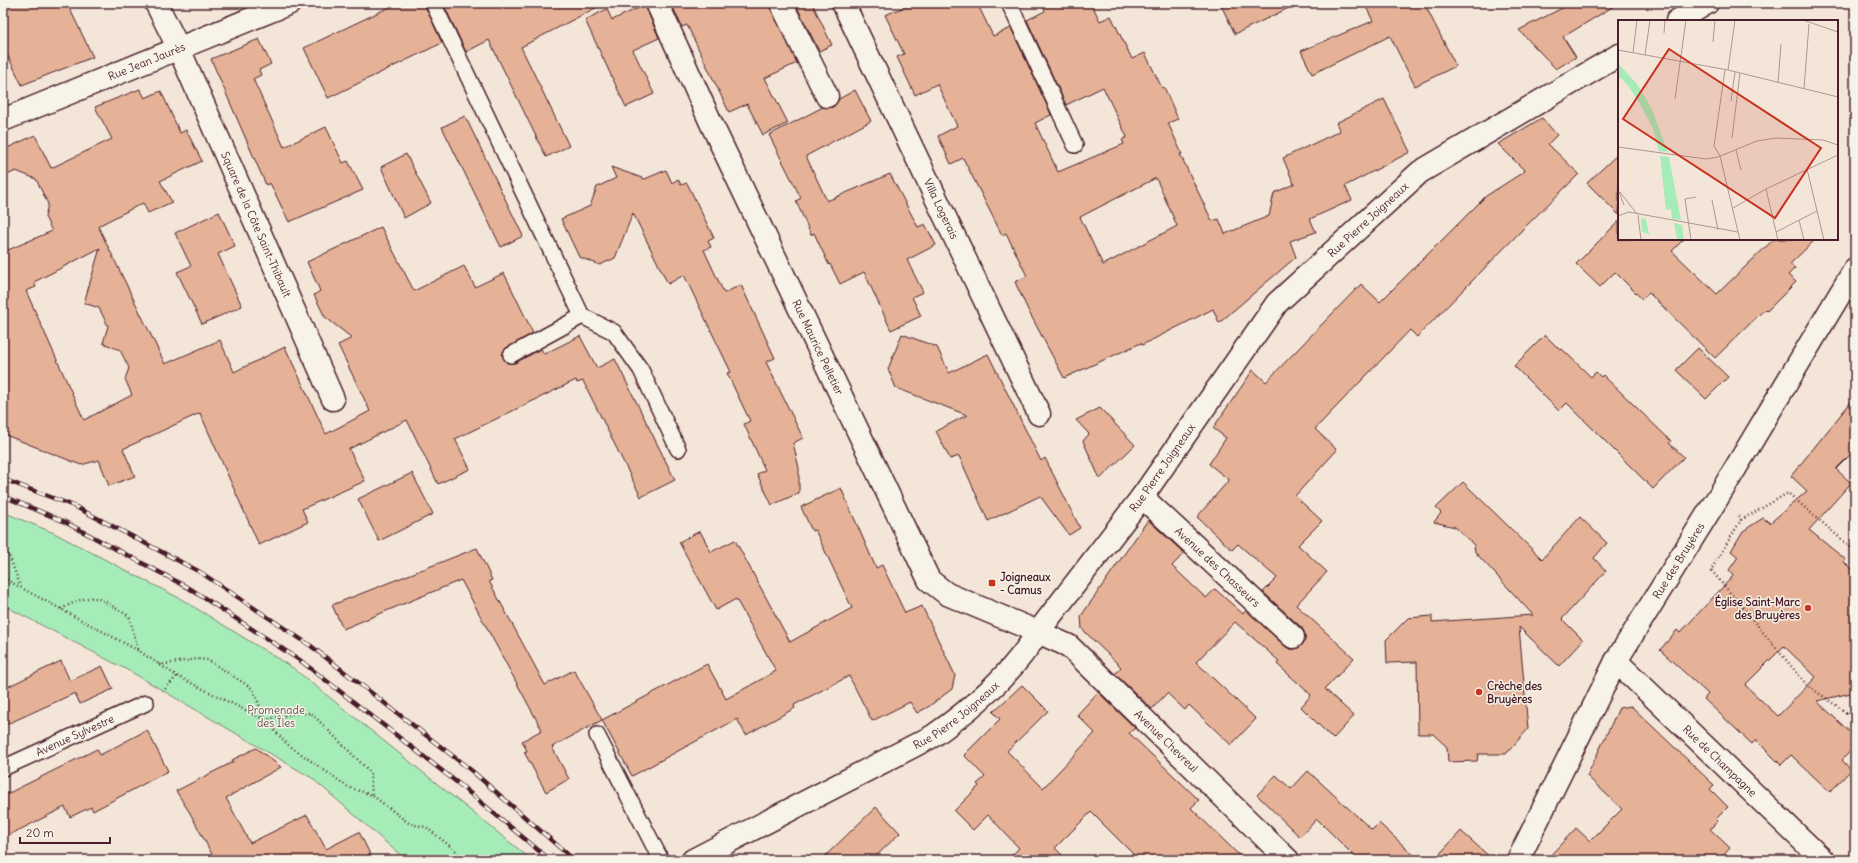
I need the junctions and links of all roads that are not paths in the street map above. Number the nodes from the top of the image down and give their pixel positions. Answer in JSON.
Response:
{"nodes":[{"id":1,"x":156,"y":3,"type":"edge"},
{"id":2,"x":290,"y":3,"type":"edge"},
{"id":3,"x":434,"y":3,"type":"edge"},
{"id":4,"x":657,"y":3,"type":"edge"},
{"id":5,"x":781,"y":3,"type":"edge"},
{"id":6,"x":842,"y":3,"type":"edge"},
{"id":7,"x":1009,"y":3,"type":"edge"},
{"id":8,"x":1707,"y":3,"type":"edge"},
{"id":9,"x":1679,"y":20,"type":"edge"},
{"id":10,"x":179,"y":49,"type":"junction"},
{"id":11,"x":1618,"y":56,"type":"edge"},
{"id":12,"x":828,"y":96,"type":"dead end"},
{"id":13,"x":3,"y":120,"type":"edge"},
{"id":14,"x":1075,"y":144,"type":"dead end"},
{"id":15,"x":1855,"y":269,"type":"edge"},
{"id":16,"x":582,"y":316,"type":"junction"},
{"id":17,"x":511,"y":355,"type":"dead end"},
{"id":18,"x":333,"y":399,"type":"dead end"},
{"id":19,"x":1039,"y":414,"type":"dead end"},
{"id":20,"x":678,"y":449,"type":"dead end"},
{"id":21,"x":1142,"y":497,"type":"junction"},
{"id":22,"x":1038,"y":632,"type":"junction"},
{"id":23,"x":1293,"y":637,"type":"dead end"},
{"id":24,"x":1616,"y":661,"type":"junction"},
{"id":25,"x":146,"y":703,"type":"dead end"},
{"id":26,"x":597,"y":735,"type":"dead end"},
{"id":27,"x":3,"y":768,"type":"edge"},
{"id":28,"x":661,"y":860,"type":"edge"},
{"id":29,"x":693,"y":860,"type":"edge"},
{"id":30,"x":1288,"y":860,"type":"edge"},
{"id":31,"x":1518,"y":860,"type":"edge"},
{"id":32,"x":1823,"y":860,"type":"edge"}],
"edges":[{"from":1,"to":10,"type":"street","name":"Square de la Côte Saint-Thibault"},
{"from":2,"to":10,"type":"street","name":"Rue Jean Jaurès"},
{"from":3,"to":16,"type":"lane"},
{"from":4,"to":22,"type":"street","name":"Rue Maurice Pelletier"},
{"from":5,"to":12,"type":"street"},
{"from":6,"to":19,"type":"street","name":"Villa Logerais"},
{"from":7,"to":14,"type":"lane"},
{"from":8,"to":9,"type":"street"},
{"from":10,"to":13,"type":"street","name":"Rue Jean Jaurès"},
{"from":10,"to":18,"type":"street","name":"Square de la Côte Saint-Thibault"},
{"from":11,"to":21,"type":"street","name":"Rue Pierre Joigneaux"},
{"from":15,"to":24,"type":"street","name":"Rue des Bruyères"},
{"from":16,"to":17,"type":"lane"},
{"from":16,"to":20,"type":"lane"},
{"from":21,"to":22,"type":"street","name":"Rue Pierre Joigneaux"},
{"from":21,"to":23,"type":"street","name":"Avenue des Chasseurs"},
{"from":22,"to":29,"type":"street","name":"Rue Pierre Joigneaux"},
{"from":22,"to":30,"type":"street","name":"Avenue Chevreul"},
{"from":24,"to":31,"type":"street","name":"Rue des Bruyères"},
{"from":24,"to":32,"type":"street","name":"Rue de Champagne"},
{"from":25,"to":27,"type":"lane","name":"Avenue Sylvestre"},
{"from":26,"to":28,"type":"lane"}]}
